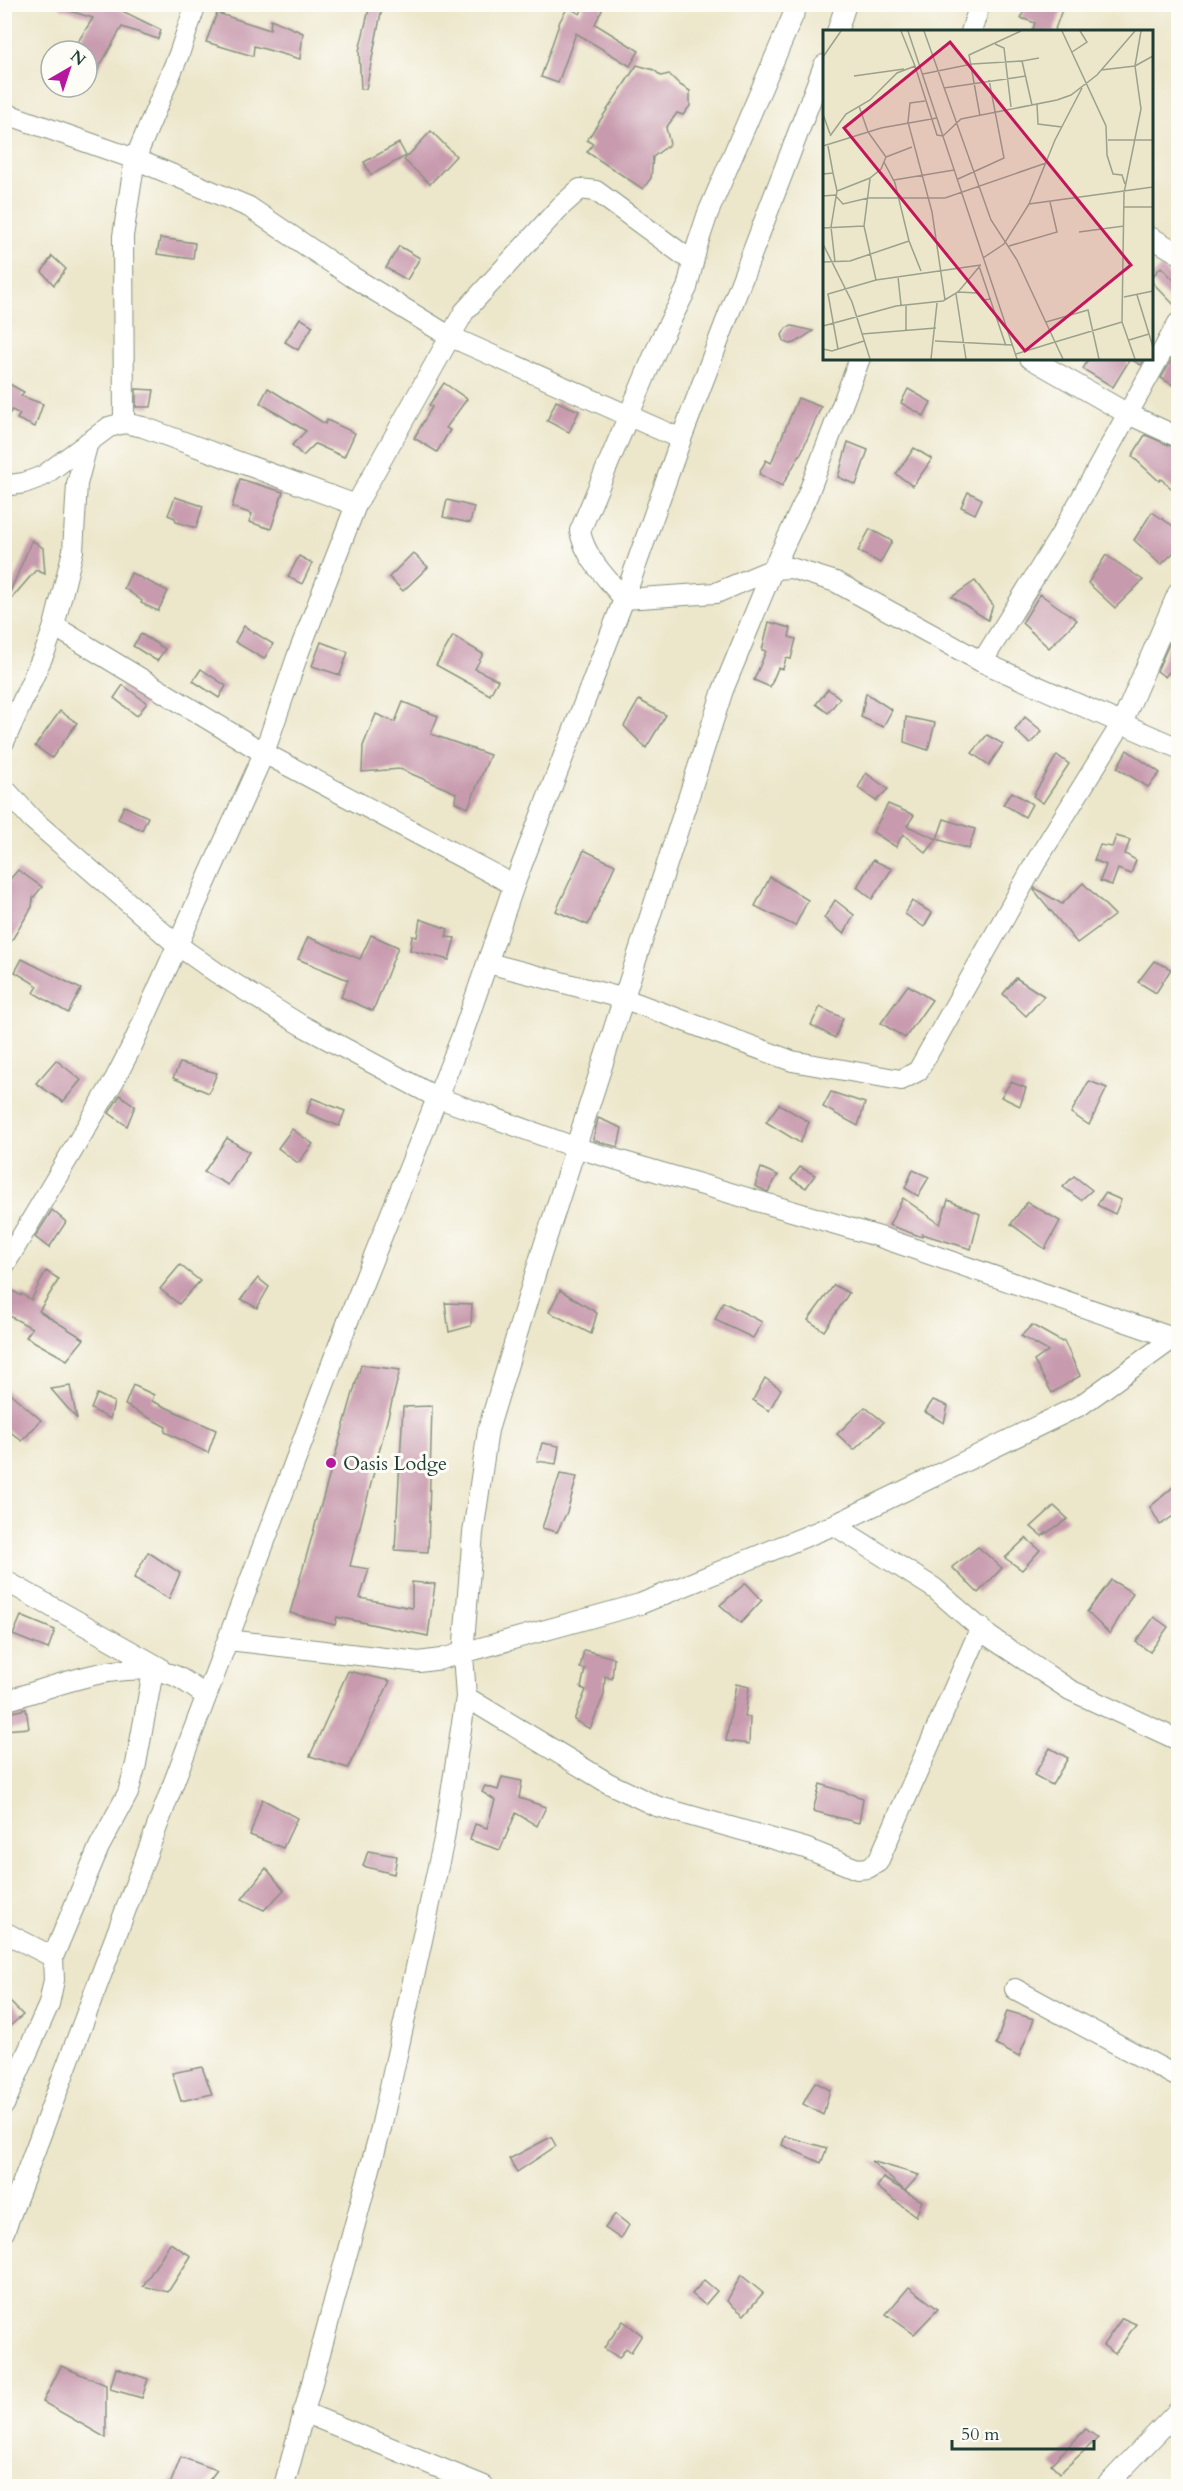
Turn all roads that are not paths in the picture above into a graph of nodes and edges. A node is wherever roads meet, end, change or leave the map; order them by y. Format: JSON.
{"nodes":[{"id":1,"x":196,"y":4,"type":"edge"},
{"id":2,"x":798,"y":4,"type":"edge"},
{"id":3,"x":846,"y":4,"type":"edge"},
{"id":4,"x":980,"y":4,"type":"edge"},
{"id":5,"x":838,"y":30,"type":"edge"},
{"id":6,"x":972,"y":30,"type":"edge"},
{"id":7,"x":823,"y":70,"type":"edge"},
{"id":8,"x":4,"y":113,"type":"edge"},
{"id":9,"x":135,"y":159,"type":"junction"},
{"id":10,"x":1153,"y":239,"type":"edge"},
{"id":11,"x":1179,"y":253,"type":"edge"},
{"id":12,"x":693,"y":262,"type":"junction"},
{"id":13,"x":1179,"y":323,"type":"edge"},
{"id":14,"x":449,"y":336,"type":"junction"},
{"id":15,"x":859,"y":360,"type":"edge"},
{"id":16,"x":1034,"y":360,"type":"edge"},
{"id":17,"x":1128,"y":414,"type":"junction"},
{"id":18,"x":628,"y":417,"type":"junction"},
{"id":19,"x":123,"y":423,"type":"junction"},
{"id":20,"x":1179,"y":437,"type":"edge"},
{"id":21,"x":681,"y":439,"type":"junction"},
{"id":22,"x":88,"y":442,"type":"junction"},
{"id":23,"x":4,"y":486,"type":"edge"},
{"id":24,"x":356,"y":505,"type":"junction"},
{"id":25,"x":773,"y":569,"type":"junction"},
{"id":26,"x":1179,"y":593,"type":"edge"},
{"id":27,"x":624,"y":599,"type":"junction"},
{"id":28,"x":54,"y":626,"type":"junction"},
{"id":29,"x":982,"y":662,"type":"junction"},
{"id":30,"x":1122,"y":723,"type":"junction"},
{"id":31,"x":4,"y":742,"type":"edge"},
{"id":32,"x":1179,"y":748,"type":"edge"},
{"id":33,"x":264,"y":753,"type":"junction"},
{"id":34,"x":4,"y":788,"type":"edge"},
{"id":35,"x":514,"y":885,"type":"junction"},
{"id":36,"x":176,"y":944,"type":"junction"},
{"id":37,"x":488,"y":963,"type":"junction"},
{"id":38,"x":625,"y":999,"type":"junction"},
{"id":39,"x":436,"y":1097,"type":"junction"},
{"id":40,"x":577,"y":1148,"type":"junction"},
{"id":41,"x":4,"y":1266,"type":"edge"},
{"id":42,"x":1176,"y":1337,"type":"edge"},
{"id":43,"x":834,"y":1525,"type":"junction"},
{"id":44,"x":4,"y":1580,"type":"edge"},
{"id":45,"x":981,"y":1627,"type":"junction"},
{"id":46,"x":228,"y":1640,"type":"junction"},
{"id":47,"x":463,"y":1654,"type":"junction"},
{"id":48,"x":153,"y":1671,"type":"junction"},
{"id":49,"x":175,"y":1676,"type":"junction"},
{"id":50,"x":205,"y":1695,"type":"junction"},
{"id":51,"x":466,"y":1696,"type":"junction"},
{"id":52,"x":4,"y":1701,"type":"edge"},
{"id":53,"x":1179,"y":1740,"type":"edge"},
{"id":54,"x":4,"y":1932,"type":"edge"},
{"id":55,"x":52,"y":1958,"type":"junction"},
{"id":56,"x":1015,"y":1989,"type":"dead end"},
{"id":57,"x":1179,"y":2077,"type":"edge"},
{"id":58,"x":4,"y":2105,"type":"edge"},
{"id":59,"x":4,"y":2232,"type":"edge"},
{"id":60,"x":1179,"y":2411,"type":"edge"},
{"id":61,"x":303,"y":2412,"type":"junction"},
{"id":62,"x":284,"y":2487,"type":"edge"},
{"id":63,"x":484,"y":2487,"type":"edge"},
{"id":64,"x":1106,"y":2487,"type":"edge"}],
"edges":[{"from":1,"to":9,"type":"street"},
{"from":2,"to":12,"type":"street"},
{"from":3,"to":5,"type":"street"},
{"from":4,"to":6,"type":"street"},
{"from":7,"to":21,"type":"street"},
{"from":8,"to":9,"type":"street"},
{"from":9,"to":14,"type":"street"},
{"from":9,"to":19,"type":"street"},
{"from":10,"to":11,"type":"street"},
{"from":12,"to":14,"type":"street"},
{"from":12,"to":18,"type":"street"},
{"from":13,"to":17,"type":"street"},
{"from":14,"to":18,"type":"street"},
{"from":14,"to":24,"type":"street"},
{"from":15,"to":25,"type":"street"},
{"from":16,"to":17,"type":"street"},
{"from":17,"to":20,"type":"street"},
{"from":17,"to":29,"type":"street"},
{"from":18,"to":21,"type":"street"},
{"from":18,"to":27,"type":"street"},
{"from":19,"to":22,"type":"street"},
{"from":19,"to":24,"type":"street"},
{"from":21,"to":27,"type":"street"},
{"from":22,"to":23,"type":"street"},
{"from":22,"to":28,"type":"street"},
{"from":24,"to":33,"type":"street"},
{"from":25,"to":27,"type":"street"},
{"from":25,"to":29,"type":"street"},
{"from":25,"to":38,"type":"street"},
{"from":26,"to":30,"type":"street"},
{"from":27,"to":35,"type":"street"},
{"from":28,"to":31,"type":"street"},
{"from":28,"to":33,"type":"street"},
{"from":29,"to":30,"type":"street"},
{"from":30,"to":32,"type":"street"},
{"from":30,"to":38,"type":"street"},
{"from":33,"to":35,"type":"street"},
{"from":33,"to":36,"type":"street"},
{"from":34,"to":36,"type":"street"},
{"from":35,"to":37,"type":"street"},
{"from":36,"to":39,"type":"street"},
{"from":36,"to":41,"type":"street"},
{"from":37,"to":38,"type":"street"},
{"from":37,"to":39,"type":"street"},
{"from":38,"to":40,"type":"street"},
{"from":39,"to":40,"type":"street"},
{"from":39,"to":46,"type":"street"},
{"from":40,"to":42,"type":"street"},
{"from":40,"to":47,"type":"street"},
{"from":42,"to":43,"type":"street"},
{"from":43,"to":45,"type":"street"},
{"from":43,"to":47,"type":"street"},
{"from":44,"to":49,"type":"street"},
{"from":45,"to":51,"type":"street"},
{"from":45,"to":53,"type":"street"},
{"from":46,"to":47,"type":"street"},
{"from":46,"to":50,"type":"street"},
{"from":47,"to":51,"type":"street"},
{"from":48,"to":49,"type":"street"},
{"from":48,"to":52,"type":"street"},
{"from":48,"to":55,"type":"street"},
{"from":49,"to":50,"type":"street"},
{"from":50,"to":59,"type":"street"},
{"from":51,"to":61,"type":"street"},
{"from":54,"to":55,"type":"street"},
{"from":55,"to":58,"type":"street"},
{"from":56,"to":57,"type":"street"},
{"from":60,"to":64,"type":"street"},
{"from":61,"to":62,"type":"street"},
{"from":61,"to":63,"type":"street"}]}
